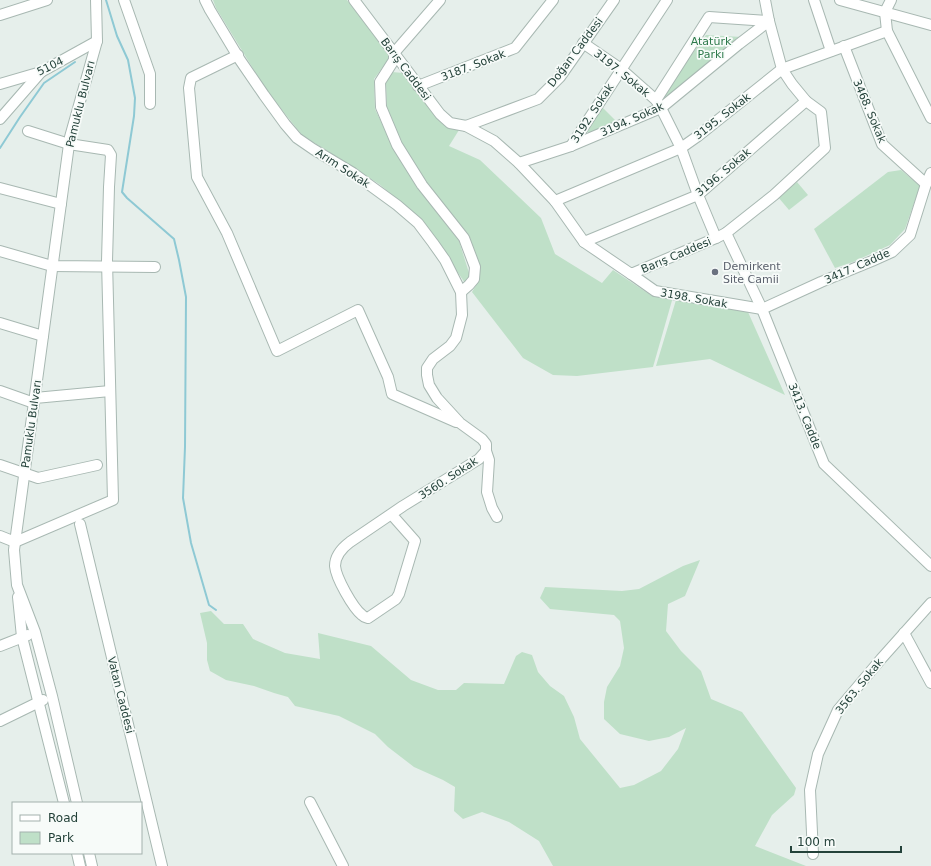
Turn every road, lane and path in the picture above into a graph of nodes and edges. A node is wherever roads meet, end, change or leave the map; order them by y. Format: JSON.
{"nodes":[{"id":1,"x":47,"y":0,"type":"edge"},
{"id":2,"x":96,"y":0,"type":"edge"},
{"id":3,"x":124,"y":0,"type":"edge"},
{"id":4,"x":205,"y":0,"type":"edge"},
{"id":5,"x":354,"y":0,"type":"edge"},
{"id":6,"x":440,"y":0,"type":"edge"},
{"id":7,"x":553,"y":0,"type":"edge"},
{"id":8,"x":614,"y":0,"type":"edge"},
{"id":9,"x":667,"y":0,"type":"edge"},
{"id":10,"x":765,"y":0,"type":"edge"},
{"id":11,"x":814,"y":0,"type":"edge"},
{"id":12,"x":840,"y":0,"type":"edge"},
{"id":13,"x":891,"y":0,"type":"edge"},
{"id":14,"x":885,"y":12,"type":"junction"},
{"id":15,"x":0,"y":15,"type":"edge"},
{"id":16,"x":769,"y":21,"type":"junction"},
{"id":17,"x":931,"y":25,"type":"edge"},
{"id":18,"x":887,"y":31,"type":"junction"},
{"id":19,"x":97,"y":41,"type":"junction"},
{"id":20,"x":583,"y":43,"type":"junction"},
{"id":21,"x":844,"y":46,"type":"junction"},
{"id":22,"x":831,"y":51,"type":"junction"},
{"id":23,"x":394,"y":53,"type":"junction"},
{"id":24,"x":238,"y":55,"type":"junction"},
{"id":25,"x":390,"y":67,"type":"junction"},
{"id":26,"x":406,"y":69,"type":"junction"},
{"id":27,"x":621,"y":69,"type":"junction"},
{"id":28,"x":782,"y":69,"type":"junction"},
{"id":29,"x":41,"y":72,"type":"junction"},
{"id":30,"x":0,"y":84,"type":"edge"},
{"id":31,"x":418,"y":86,"type":"junction"},
{"id":32,"x":806,"y":101,"type":"junction"},
{"id":33,"x":150,"y":104,"type":"dead end"},
{"id":34,"x":659,"y":104,"type":"junction"},
{"id":35,"x":931,"y":118,"type":"edge"},
{"id":36,"x":0,"y":119,"type":"edge"},
{"id":37,"x":466,"y":126,"type":"junction"},
{"id":38,"x":28,"y":131,"type":"dead end"},
{"id":39,"x":69,"y":144,"type":"junction"},
{"id":40,"x":570,"y":146,"type":"junction"},
{"id":41,"x":681,"y":148,"type":"junction"},
{"id":42,"x":519,"y":163,"type":"junction"},
{"id":43,"x":931,"y":173,"type":"edge"},
{"id":44,"x":926,"y":184,"type":"junction"},
{"id":45,"x":0,"y":188,"type":"edge"},
{"id":46,"x":698,"y":195,"type":"junction"},
{"id":47,"x":555,"y":201,"type":"junction"},
{"id":48,"x":61,"y":204,"type":"junction"},
{"id":49,"x":726,"y":233,"type":"junction"},
{"id":50,"x":716,"y":238,"type":"junction"},
{"id":51,"x":584,"y":242,"type":"junction"},
{"id":52,"x":0,"y":251,"type":"edge"},
{"id":53,"x":52,"y":266,"type":"junction"},
{"id":54,"x":107,"y":267,"type":"junction"},
{"id":55,"x":155,"y":267,"type":"dead end"},
{"id":56,"x":631,"y":274,"type":"junction"},
{"id":57,"x":461,"y":292,"type":"junction"},
{"id":58,"x":762,"y":309,"type":"junction"},
{"id":59,"x":0,"y":323,"type":"edge"},
{"id":60,"x":43,"y":336,"type":"junction"},
{"id":61,"x":0,"y":391,"type":"edge"},
{"id":62,"x":110,"y":392,"type":"junction"},
{"id":63,"x":34,"y":400,"type":"junction"},
{"id":64,"x":460,"y":423,"type":"junction"},
{"id":65,"x":486,"y":451,"type":"junction"},
{"id":66,"x":0,"y":465,"type":"edge"},
{"id":67,"x":97,"y":465,"type":"dead end"},
{"id":68,"x":24,"y":474,"type":"junction"},
{"id":69,"x":392,"y":515,"type":"junction"},
{"id":70,"x":497,"y":517,"type":"dead end"},
{"id":71,"x":80,"y":524,"type":"dead end"},
{"id":72,"x":0,"y":536,"type":"edge"},
{"id":73,"x":15,"y":542,"type":"junction"},
{"id":74,"x":931,"y":566,"type":"edge"},
{"id":75,"x":17,"y":585,"type":"junction"},
{"id":76,"x":931,"y":603,"type":"edge"},
{"id":77,"x":35,"y":632,"type":"junction"},
{"id":78,"x":904,"y":633,"type":"junction"},
{"id":79,"x":22,"y":637,"type":"junction"},
{"id":80,"x":0,"y":646,"type":"edge"},
{"id":81,"x":931,"y":682,"type":"edge"},
{"id":82,"x":52,"y":696,"type":"junction"},
{"id":83,"x":39,"y":703,"type":"junction"},
{"id":84,"x":0,"y":721,"type":"edge"},
{"id":85,"x":64,"y":802,"type":"edge"},
{"id":86,"x":77,"y":802,"type":"edge"},
{"id":87,"x":310,"y":802,"type":"dead end"},
{"id":88,"x":77,"y":854,"type":"edge"},
{"id":89,"x":89,"y":854,"type":"edge"},
{"id":90,"x":813,"y":854,"type":"dead end"},
{"id":91,"x":80,"y":866,"type":"edge"},
{"id":92,"x":92,"y":866,"type":"edge"},
{"id":93,"x":162,"y":866,"type":"edge"},
{"id":94,"x":343,"y":866,"type":"edge"}],
"edges":[{"from":1,"to":15,"type":"street"},
{"from":2,"to":19,"type":"street","name":"Pamuklu Bulvarı"},
{"from":3,"to":33,"type":"street"},
{"from":4,"to":24,"type":"street","name":"Arım Sokak"},
{"from":5,"to":23,"type":"street","name":"Barış Caddesi"},
{"from":6,"to":23,"type":"street"},
{"from":7,"to":31,"type":"street","name":"3187. Sokak"},
{"from":8,"to":20,"type":"street","name":"Doğan Caddesi"},
{"from":9,"to":27,"type":"street","name":"3192. Sokak"},
{"from":10,"to":16,"type":"street","name":"Barış Caddesi"},
{"from":11,"to":22,"type":"street"},
{"from":12,"to":14,"type":"street"},
{"from":13,"to":14,"type":"street"},
{"from":14,"to":17,"type":"street"},
{"from":14,"to":18,"type":"street"},
{"from":16,"to":28,"type":"street","name":"Barış Caddesi"},
{"from":16,"to":34,"type":"street","name":"3194. Sokak"},
{"from":16,"to":34,"type":"street"},
{"from":18,"to":21,"type":"street","name":"3195. Sokak"},
{"from":18,"to":35,"type":"street"},
{"from":19,"to":29,"type":"street","name":"5104"},
{"from":19,"to":39,"type":"street","name":"Pamuklu Bulvarı"},
{"from":20,"to":27,"type":"street","name":"3197. Sokak"},
{"from":20,"to":37,"type":"street","name":"Doğan Caddesi"},
{"from":21,"to":22,"type":"street","name":"3195. Sokak"},
{"from":21,"to":44,"type":"street","name":"3468. Sokak"},
{"from":22,"to":28,"type":"street","name":"3195. Sokak"},
{"from":23,"to":25,"type":"street"},
{"from":23,"to":26,"type":"street","name":"Barış Caddesi"},
{"from":24,"to":57,"type":"street","name":"Arım Sokak"},
{"from":24,"to":64,"type":"street"},
{"from":25,"to":26,"type":"street"},
{"from":25,"to":57,"type":"street"},
{"from":26,"to":31,"type":"street","name":"Barış Caddesi"},
{"from":27,"to":34,"type":"street","name":"3197. Sokak"},
{"from":27,"to":40,"type":"street","name":"3192. Sokak"},
{"from":28,"to":32,"type":"street","name":"Barış Caddesi"},
{"from":28,"to":41,"type":"street","name":"3195. Sokak"},
{"from":29,"to":30,"type":"street","name":"5104"},
{"from":29,"to":36,"type":"street"},
{"from":31,"to":37,"type":"street","name":"Barış Caddesi"},
{"from":32,"to":46,"type":"street","name":"3196. Sokak"},
{"from":32,"to":49,"type":"street","name":"Barış Caddesi"},
{"from":34,"to":40,"type":"street","name":"3194. Sokak"},
{"from":34,"to":41,"type":"street","name":"3197. Sokak"},
{"from":37,"to":42,"type":"street","name":"Barış Caddesi"},
{"from":38,"to":39,"type":"street"},
{"from":39,"to":48,"type":"street","name":"Pamuklu Bulvarı"},
{"from":39,"to":54,"type":"street"},
{"from":40,"to":42,"type":"street","name":"3194. Sokak"},
{"from":41,"to":46,"type":"street","name":"3197. Sokak"},
{"from":41,"to":47,"type":"street","name":"3195. Sokak"},
{"from":42,"to":47,"type":"street","name":"Barış Caddesi"},
{"from":43,"to":44,"type":"street","name":"3417. Cadde"},
{"from":44,"to":58,"type":"street","name":"3417. Cadde"},
{"from":45,"to":48,"type":"street"},
{"from":46,"to":50,"type":"street","name":"3197. Sokak"},
{"from":46,"to":51,"type":"street","name":"3196. Sokak"},
{"from":47,"to":51,"type":"street","name":"Barış Caddesi"},
{"from":48,"to":53,"type":"street","name":"Pamuklu Bulvarı"},
{"from":49,"to":50,"type":"street","name":"Barış Caddesi"},
{"from":49,"to":58,"type":"street","name":"3413. Cadde"},
{"from":50,"to":56,"type":"street","name":"Barış Caddesi"},
{"from":51,"to":56,"type":"street","name":"Barış Caddesi"},
{"from":52,"to":53,"type":"street"},
{"from":53,"to":54,"type":"street"},
{"from":53,"to":60,"type":"street","name":"Pamuklu Bulvarı"},
{"from":54,"to":55,"type":"street"},
{"from":54,"to":62,"type":"street"},
{"from":56,"to":58,"type":"street","name":"3198. Sokak"},
{"from":57,"to":64,"type":"street","name":"Arım Sokak"},
{"from":58,"to":74,"type":"street","name":"3413. Cadde"},
{"from":59,"to":60,"type":"street"},
{"from":60,"to":63,"type":"street","name":"Pamuklu Bulvarı"},
{"from":61,"to":63,"type":"street"},
{"from":62,"to":63,"type":"street"},
{"from":62,"to":73,"type":"street"},
{"from":63,"to":68,"type":"street","name":"Pamuklu Bulvarı"},
{"from":64,"to":65,"type":"street"},
{"from":65,"to":69,"type":"street","name":"3560. Sokak"},
{"from":65,"to":70,"type":"street","name":"3560. Sokak"},
{"from":66,"to":68,"type":"street"},
{"from":67,"to":68,"type":"street"},
{"from":68,"to":73,"type":"street","name":"Pamuklu Bulvarı"},
{"from":69,"to":69,"type":"street"},
{"from":71,"to":93,"type":"street","name":"Vatan Caddesi"},
{"from":72,"to":73,"type":"street"},
{"from":73,"to":75,"type":"street","name":"Pamuklu Bulvarı"},
{"from":75,"to":77,"type":"street","name":"Pamuklu Bulvarı"},
{"from":75,"to":79,"type":"street"},
{"from":76,"to":78,"type":"street","name":"3563. Sokak"},
{"from":77,"to":79,"type":"street"},
{"from":77,"to":82,"type":"street","name":"Pamuklu Bulvarı"},
{"from":78,"to":81,"type":"street"},
{"from":78,"to":90,"type":"street","name":"3563. Sokak"},
{"from":79,"to":80,"type":"street"},
{"from":79,"to":83,"type":"street"},
{"from":82,"to":83,"type":"street"},
{"from":82,"to":86,"type":"street","name":"Pamuklu Bulvarı"},
{"from":83,"to":84,"type":"street"},
{"from":83,"to":85,"type":"street"},
{"from":87,"to":94,"type":"street"},
{"from":88,"to":91,"type":"street"},
{"from":89,"to":92,"type":"street"}]}
